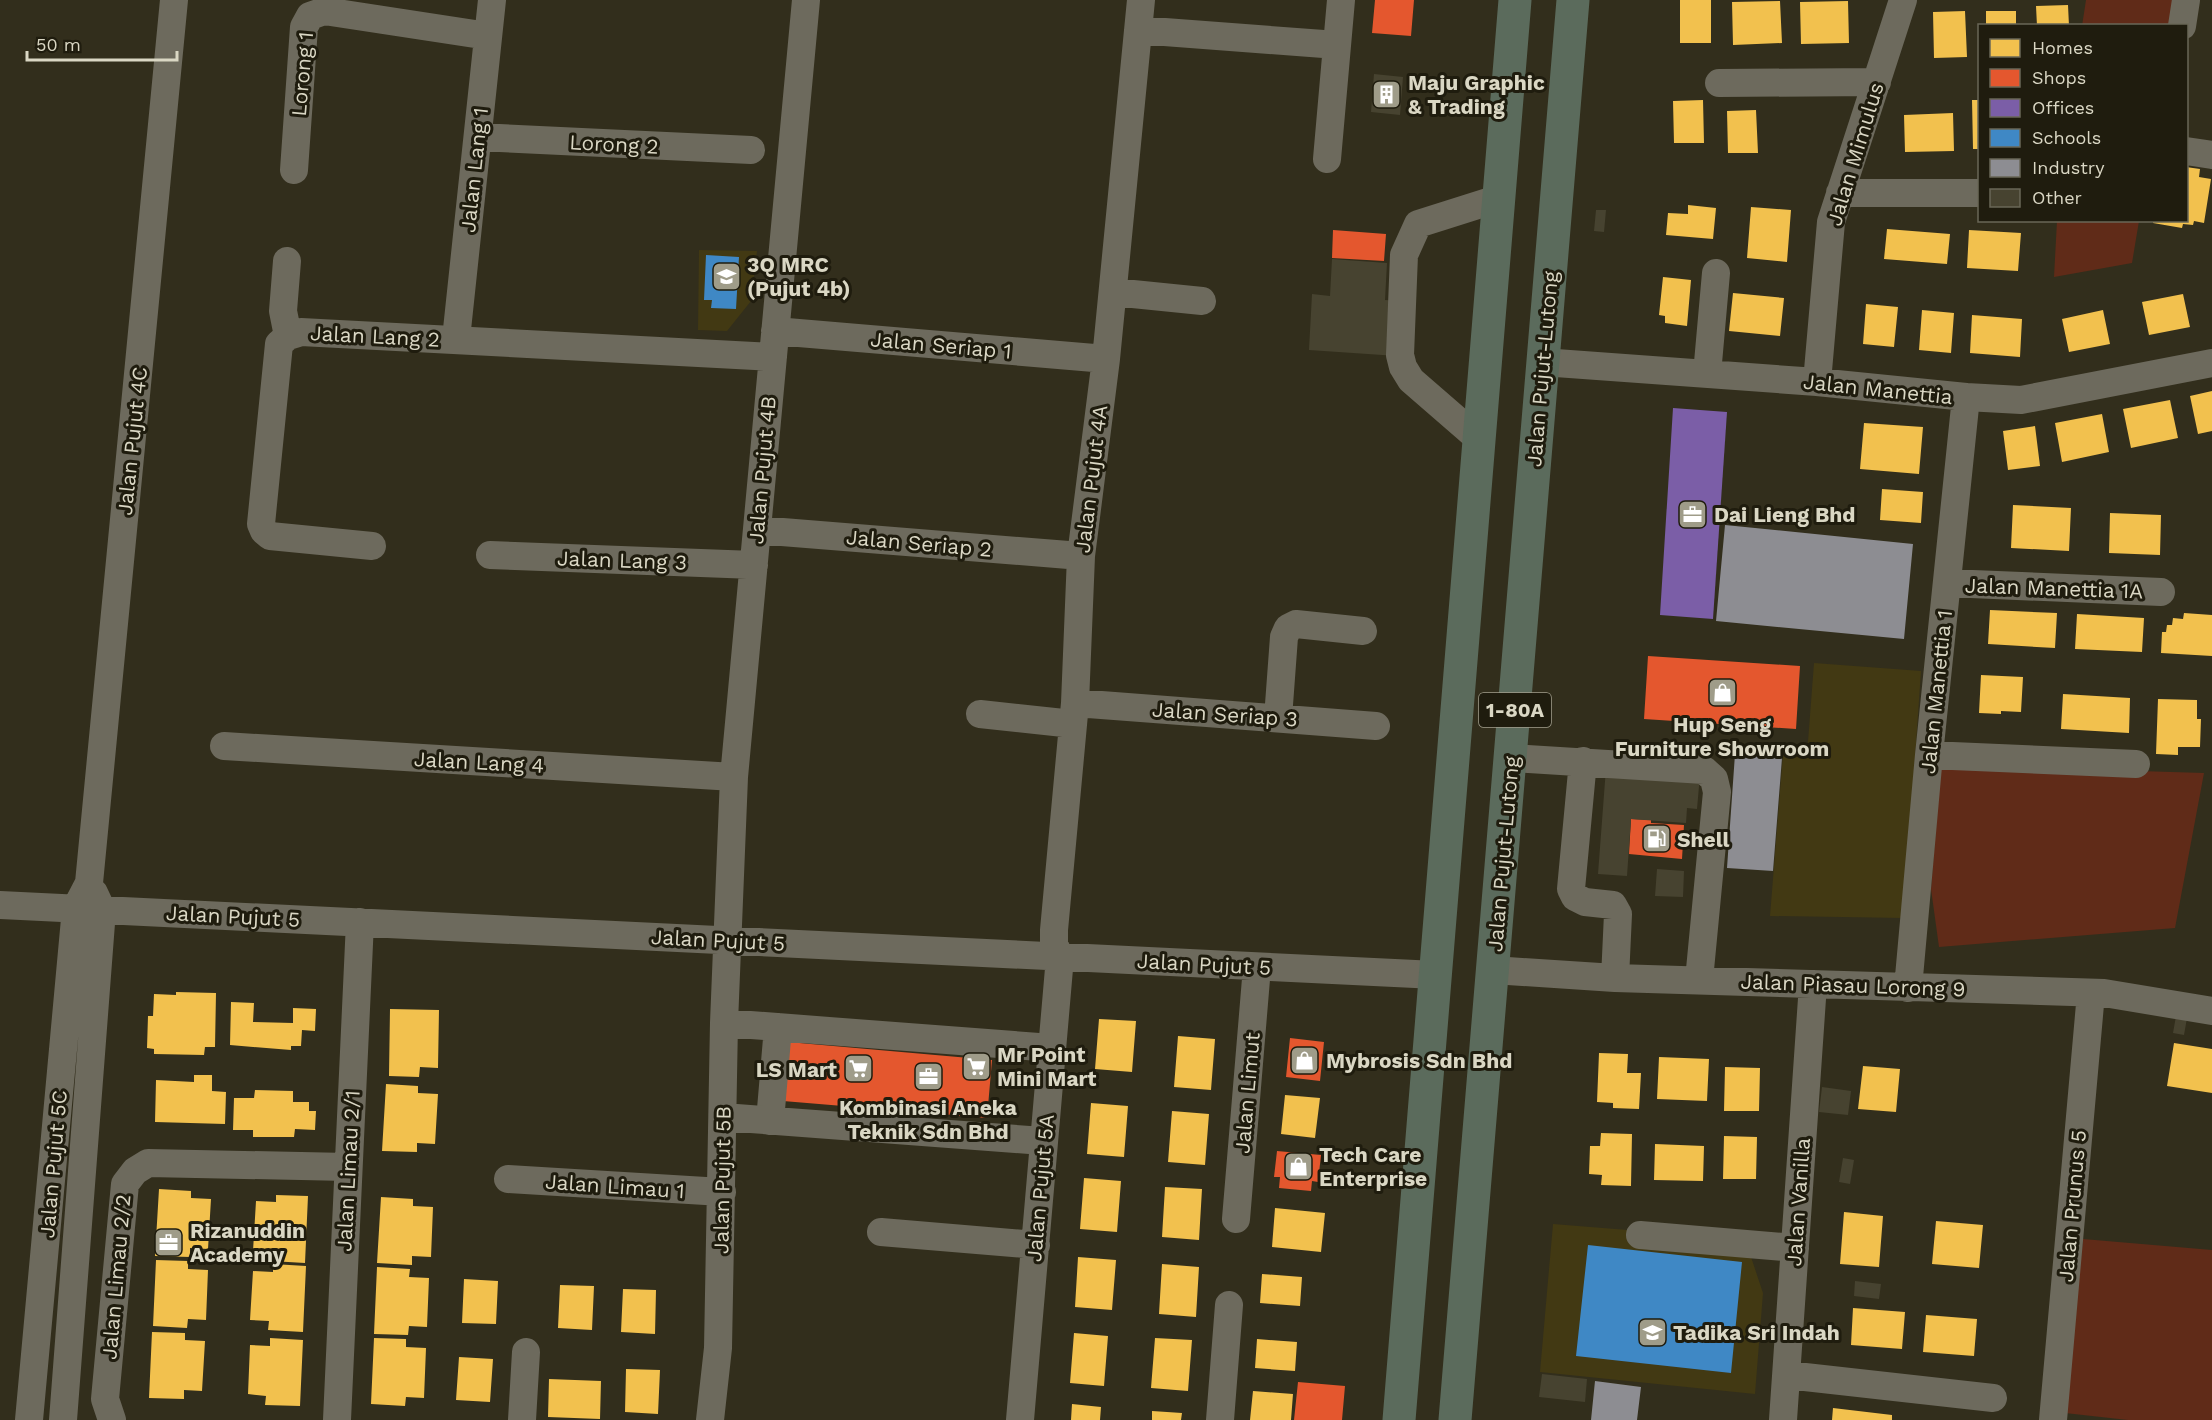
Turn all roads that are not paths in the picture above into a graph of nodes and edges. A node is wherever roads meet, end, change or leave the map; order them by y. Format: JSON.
{"nodes":[{"id":1,"x":174,"y":0,"type":"edge"},
{"id":2,"x":492,"y":0,"type":"edge"},
{"id":3,"x":806,"y":0,"type":"edge"},
{"id":4,"x":1140,"y":0,"type":"edge"},
{"id":5,"x":1341,"y":0,"type":"edge"},
{"id":6,"x":1515,"y":0,"type":"edge"},
{"id":7,"x":1573,"y":0,"type":"edge"},
{"id":8,"x":1903,"y":0,"type":"edge"},
{"id":9,"x":2186,"y":0,"type":"edge"},
{"id":10,"x":2182,"y":24,"type":"edge"},
{"id":11,"x":1138,"y":30,"type":"junction"},
{"id":12,"x":488,"y":36,"type":"junction"},
{"id":13,"x":1337,"y":45,"type":"junction"},
{"id":14,"x":1876,"y":82,"type":"junction"},
{"id":15,"x":1719,"y":83,"type":"dead end"},
{"id":16,"x":478,"y":137,"type":"junction"},
{"id":17,"x":751,"y":150,"type":"dead end"},
{"id":18,"x":2188,"y":151,"type":"edge"},
{"id":19,"x":2212,"y":155,"type":"edge"},
{"id":20,"x":1327,"y":159,"type":"dead end"},
{"id":21,"x":294,"y":170,"type":"dead end"},
{"id":22,"x":1839,"y":193,"type":"junction"},
{"id":23,"x":1978,"y":193,"type":"edge"},
{"id":24,"x":1497,"y":199,"type":"junction"},
{"id":25,"x":287,"y":261,"type":"dead end"},
{"id":26,"x":1716,"y":273,"type":"dead end"},
{"id":27,"x":1113,"y":292,"type":"junction"},
{"id":28,"x":1202,"y":302,"type":"dead end"},
{"id":29,"x":288,"y":336,"type":"junction"},
{"id":30,"x":456,"y":339,"type":"junction"},
{"id":31,"x":774,"y":344,"type":"junction"},
{"id":32,"x":1106,"y":359,"type":"junction"},
{"id":33,"x":1542,"y":362,"type":"junction"},
{"id":34,"x":2212,"y":363,"type":"edge"},
{"id":35,"x":1707,"y":374,"type":"junction"},
{"id":36,"x":1817,"y":382,"type":"junction"},
{"id":37,"x":1966,"y":398,"type":"junction"},
{"id":38,"x":1479,"y":439,"type":"junction"},
{"id":39,"x":757,"y":530,"type":"junction"},
{"id":40,"x":372,"y":546,"type":"dead end"},
{"id":41,"x":490,"y":555,"type":"dead end"},
{"id":42,"x":1081,"y":556,"type":"junction"},
{"id":43,"x":754,"y":565,"type":"junction"},
{"id":44,"x":1947,"y":583,"type":"junction"},
{"id":45,"x":2161,"y":592,"type":"dead end"},
{"id":46,"x":1363,"y":631,"type":"dead end"},
{"id":47,"x":1074,"y":713,"type":"junction"},
{"id":48,"x":980,"y":714,"type":"dead end"},
{"id":49,"x":1278,"y":718,"type":"junction"},
{"id":50,"x":1376,"y":726,"type":"dead end"},
{"id":51,"x":224,"y":746,"type":"dead end"},
{"id":52,"x":1929,"y":755,"type":"junction"},
{"id":53,"x":1511,"y":758,"type":"junction"},
{"id":54,"x":1583,"y":761,"type":"junction"},
{"id":55,"x":2136,"y":764,"type":"dead end"},
{"id":56,"x":734,"y":777,"type":"junction"},
{"id":57,"x":0,"y":905,"type":"edge"},
{"id":58,"x":89,"y":909,"type":"junction"},
{"id":59,"x":360,"y":922,"type":"junction"},
{"id":60,"x":727,"y":940,"type":"junction"},
{"id":61,"x":1060,"y":957,"type":"junction"},
{"id":62,"x":1257,"y":967,"type":"junction"},
{"id":63,"x":1493,"y":970,"type":"junction"},
{"id":64,"x":1436,"y":975,"type":"junction"},
{"id":65,"x":1615,"y":978,"type":"junction"},
{"id":66,"x":1699,"y":980,"type":"junction"},
{"id":67,"x":1813,"y":984,"type":"junction"},
{"id":68,"x":1908,"y":988,"type":"junction"},
{"id":69,"x":2091,"y":993,"type":"junction"},
{"id":70,"x":2212,"y":1011,"type":"edge"},
{"id":71,"x":724,"y":1023,"type":"junction"},
{"id":72,"x":778,"y":1027,"type":"junction"},
{"id":73,"x":1052,"y":1048,"type":"junction"},
{"id":74,"x":723,"y":1117,"type":"junction"},
{"id":75,"x":770,"y":1121,"type":"junction"},
{"id":76,"x":1043,"y":1141,"type":"junction"},
{"id":77,"x":348,"y":1167,"type":"junction"},
{"id":78,"x":508,"y":1179,"type":"dead end"},
{"id":79,"x":722,"y":1192,"type":"junction"},
{"id":80,"x":1236,"y":1219,"type":"dead end"},
{"id":81,"x":881,"y":1232,"type":"dead end"},
{"id":82,"x":1640,"y":1235,"type":"dead end"},
{"id":83,"x":1036,"y":1245,"type":"junction"},
{"id":84,"x":1795,"y":1248,"type":"junction"},
{"id":85,"x":1229,"y":1305,"type":"dead end"},
{"id":86,"x":526,"y":1352,"type":"dead end"},
{"id":87,"x":1787,"y":1375,"type":"junction"},
{"id":88,"x":1993,"y":1398,"type":"dead end"},
{"id":89,"x":29,"y":1420,"type":"edge"},
{"id":90,"x":63,"y":1420,"type":"edge"},
{"id":91,"x":112,"y":1420,"type":"edge"},
{"id":92,"x":337,"y":1420,"type":"edge"},
{"id":93,"x":522,"y":1420,"type":"edge"},
{"id":94,"x":710,"y":1420,"type":"edge"},
{"id":95,"x":1020,"y":1420,"type":"edge"},
{"id":96,"x":1220,"y":1420,"type":"edge"},
{"id":97,"x":1399,"y":1420,"type":"edge"},
{"id":98,"x":1455,"y":1420,"type":"edge"},
{"id":99,"x":1783,"y":1420,"type":"edge"},
{"id":100,"x":2053,"y":1420,"type":"edge"}],
"edges":[{"from":1,"to":58,"type":"street","name":"Jalan Pujut 4C"},
{"from":2,"to":12,"type":"street","name":"Jalan Lang 1"},
{"from":3,"to":31,"type":"street","name":"Jalan Pujut 4B"},
{"from":4,"to":11,"type":"street","name":"Jalan Pujut 4A"},
{"from":5,"to":13,"type":"street"},
{"from":6,"to":24,"type":"highway"},
{"from":7,"to":33,"type":"highway","name":"Jalan Pujut-Lutong","number":"1-80A"},
{"from":8,"to":14,"type":"street","name":"Jalan Mimulus"},
{"from":9,"to":10,"type":"street"},
{"from":11,"to":13,"type":"street"},
{"from":11,"to":27,"type":"street","name":"Jalan Pujut 4A"},
{"from":12,"to":16,"type":"street","name":"Jalan Lang 1"},
{"from":12,"to":21,"type":"street","name":"Lorong 1"},
{"from":13,"to":20,"type":"street"},
{"from":14,"to":15,"type":"street"},
{"from":14,"to":22,"type":"street","name":"Jalan Mimulus"},
{"from":16,"to":17,"type":"street","name":"Lorong 2"},
{"from":16,"to":30,"type":"street","name":"Jalan Lang 1"},
{"from":18,"to":19,"type":"street"},
{"from":22,"to":23,"type":"street"},
{"from":22,"to":36,"type":"street","name":"Jalan Mimulus"},
{"from":24,"to":38,"type":"highway"},
{"from":24,"to":38,"type":"street"},
{"from":25,"to":29,"type":"street"},
{"from":26,"to":35,"type":"street"},
{"from":27,"to":28,"type":"street"},
{"from":27,"to":32,"type":"street","name":"Jalan Pujut 4A"},
{"from":29,"to":30,"type":"street","name":"Jalan Lang 2"},
{"from":29,"to":40,"type":"street","name":"Jalan Lang 2"},
{"from":30,"to":31,"type":"street","name":"Jalan Lang 2"},
{"from":31,"to":32,"type":"street","name":"Jalan Seriap 1"},
{"from":31,"to":39,"type":"street","name":"Jalan Pujut 4B"},
{"from":32,"to":42,"type":"street","name":"Jalan Pujut 4A"},
{"from":33,"to":35,"type":"street","name":"Jalan Manettia"},
{"from":33,"to":53,"type":"highway","name":"Jalan Pujut-Lutong","number":"1-80A"},
{"from":34,"to":37,"type":"street","name":"Jalan Manettia"},
{"from":35,"to":36,"type":"street","name":"Jalan Manettia"},
{"from":36,"to":37,"type":"street","name":"Jalan Manettia"},
{"from":37,"to":44,"type":"street","name":"Jalan Manettia 1"},
{"from":38,"to":64,"type":"highway"},
{"from":39,"to":42,"type":"street","name":"Jalan Seriap 2"},
{"from":39,"to":43,"type":"street","name":"Jalan Pujut 4B"},
{"from":41,"to":43,"type":"street","name":"Jalan Lang 3"},
{"from":42,"to":47,"type":"street","name":"Jalan Pujut 4A"},
{"from":43,"to":56,"type":"street","name":"Jalan Pujut 4B"},
{"from":44,"to":45,"type":"street","name":"Jalan Manettia 1A"},
{"from":44,"to":52,"type":"street","name":"Jalan Manettia 1"},
{"from":46,"to":49,"type":"street"},
{"from":47,"to":48,"type":"street","name":"Jalan Seriap 3"},
{"from":47,"to":49,"type":"street","name":"Jalan Seriap 3"},
{"from":47,"to":61,"type":"street","name":"Jalan Pujut 4A"},
{"from":49,"to":50,"type":"street","name":"Jalan Seriap 3"},
{"from":51,"to":56,"type":"street","name":"Jalan Lang 4"},
{"from":52,"to":55,"type":"street"},
{"from":52,"to":68,"type":"street","name":"Jalan Manettia 1"},
{"from":53,"to":54,"type":"street"},
{"from":53,"to":63,"type":"highway","name":"Jalan Pujut-Lutong","number":"1-80A"},
{"from":54,"to":65,"type":"street"},
{"from":54,"to":66,"type":"street"},
{"from":56,"to":60,"type":"street","name":"Jalan Pujut 4B"},
{"from":57,"to":58,"type":"street","name":"Jalan Pujut 5"},
{"from":58,"to":59,"type":"street","name":"Jalan Pujut 5"},
{"from":58,"to":89,"type":"street","name":"Jalan Pujut 5C"},
{"from":58,"to":90,"type":"street","name":"Jalan Pujut 5C"},
{"from":59,"to":60,"type":"street","name":"Jalan Pujut 5"},
{"from":59,"to":77,"type":"street","name":"Jalan Limau 2/1"},
{"from":60,"to":61,"type":"street","name":"Jalan Pujut 5"},
{"from":60,"to":71,"type":"street","name":"Jalan Pujut 5B"},
{"from":61,"to":62,"type":"street","name":"Jalan Pujut 5"},
{"from":61,"to":73,"type":"street","name":"Jalan Pujut 5A"},
{"from":62,"to":64,"type":"street","name":"Jalan Pujut 5"},
{"from":62,"to":80,"type":"street","name":"Jalan Limut"},
{"from":63,"to":65,"type":"street","name":"Jalan Piasau Lorong 9"},
{"from":63,"to":98,"type":"highway","name":"Jalan Pujut-Lutong","number":"1-80A"},
{"from":64,"to":97,"type":"highway"},
{"from":65,"to":66,"type":"street","name":"Jalan Piasau Lorong 9"},
{"from":66,"to":67,"type":"street","name":"Jalan Piasau Lorong 9"},
{"from":67,"to":68,"type":"street","name":"Jalan Piasau Lorong 9"},
{"from":67,"to":84,"type":"street","name":"Jalan Vanilla"},
{"from":68,"to":69,"type":"street","name":"Jalan Piasau Lorong 9"},
{"from":69,"to":70,"type":"street","name":"Jalan Piasau Lorong 9"},
{"from":69,"to":100,"type":"street","name":"Jalan Prunus 5"},
{"from":71,"to":72,"type":"street"},
{"from":71,"to":74,"type":"street","name":"Jalan Pujut 5B"},
{"from":72,"to":73,"type":"street"},
{"from":72,"to":75,"type":"street"},
{"from":73,"to":76,"type":"street","name":"Jalan Pujut 5A"},
{"from":74,"to":75,"type":"street"},
{"from":74,"to":79,"type":"street","name":"Jalan Pujut 5B"},
{"from":75,"to":76,"type":"street"},
{"from":76,"to":83,"type":"street","name":"Jalan Pujut 5A"},
{"from":77,"to":91,"type":"street","name":"Jalan Limau 2/2"},
{"from":77,"to":92,"type":"street","name":"Jalan Limau 2/1"},
{"from":78,"to":79,"type":"street","name":"Jalan Limau 1"},
{"from":79,"to":94,"type":"street","name":"Jalan Pujut 5B"},
{"from":81,"to":83,"type":"street"},
{"from":82,"to":84,"type":"street"},
{"from":83,"to":95,"type":"street","name":"Jalan Pujut 5A"},
{"from":84,"to":87,"type":"street","name":"Jalan Vanilla"},
{"from":85,"to":96,"type":"street"},
{"from":86,"to":93,"type":"street"},
{"from":87,"to":88,"type":"street"},
{"from":87,"to":99,"type":"street","name":"Jalan Vanilla"}]}
